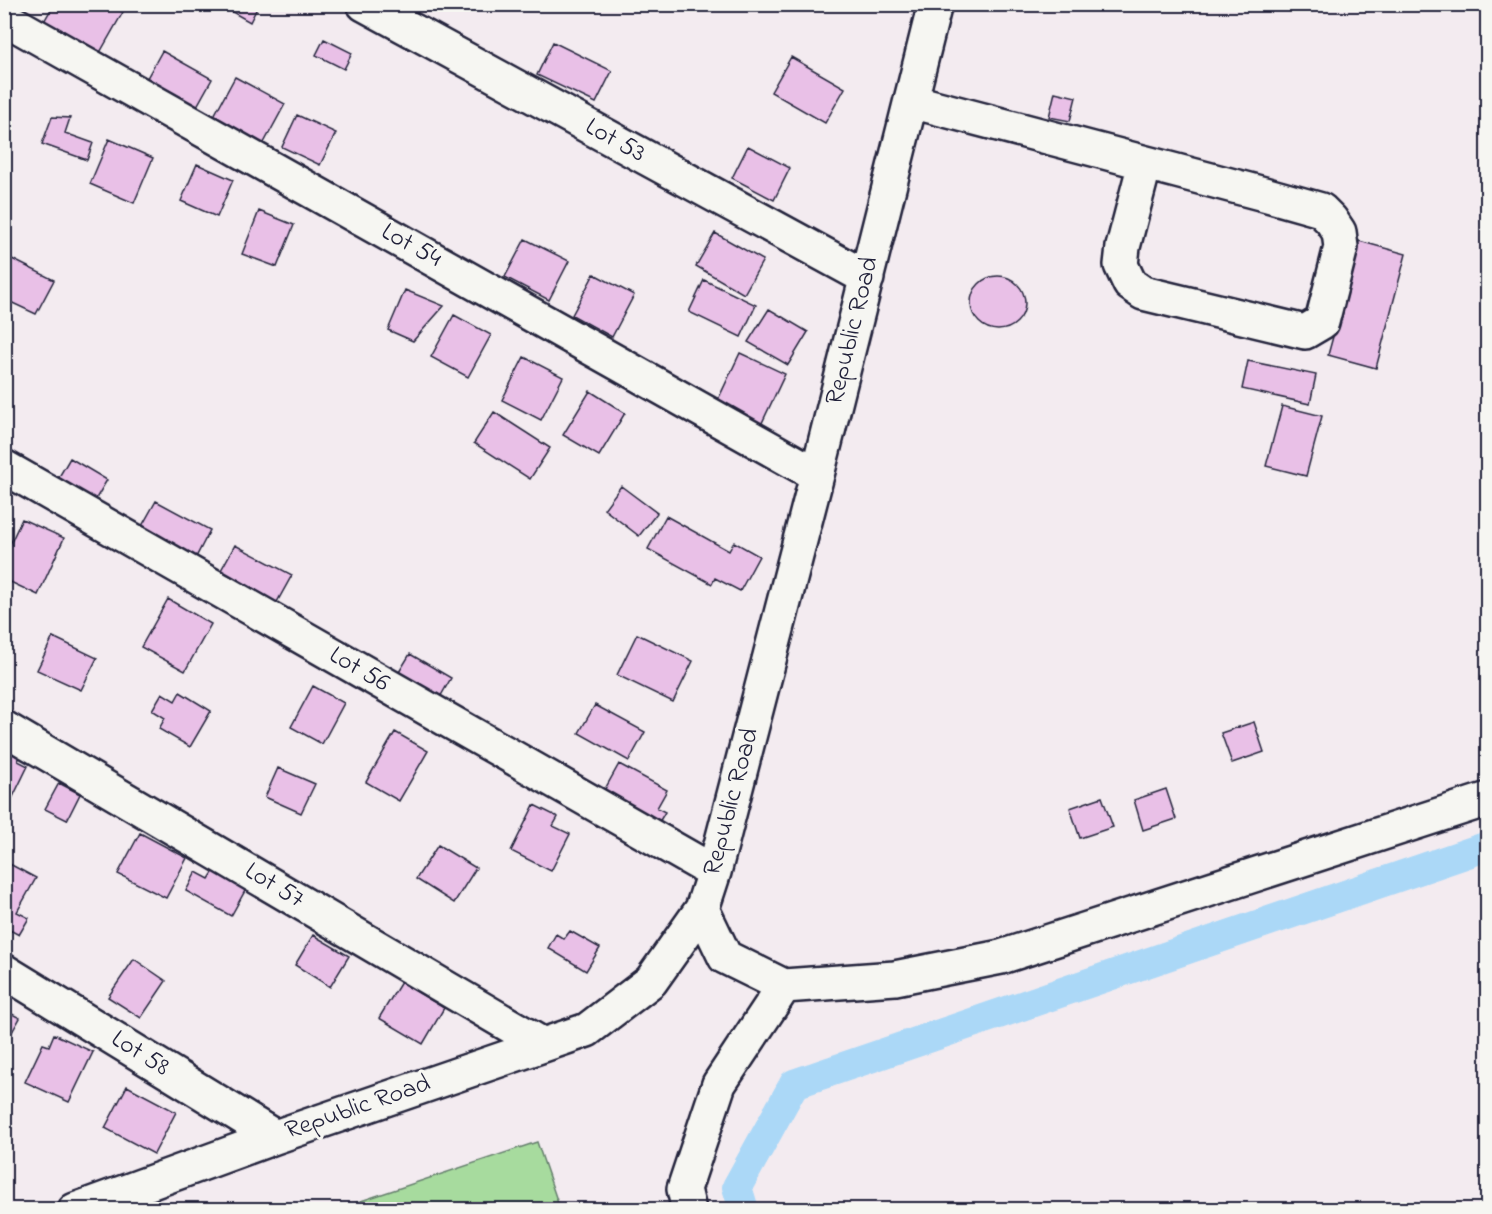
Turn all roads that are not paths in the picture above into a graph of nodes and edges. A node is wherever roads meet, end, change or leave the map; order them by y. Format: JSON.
{"nodes":[{"id":1,"x":364,"y":4,"type":"edge"},
{"id":2,"x":935,"y":4,"type":"edge"},
{"id":3,"x":4,"y":18,"type":"edge"},
{"id":4,"x":911,"y":101,"type":"junction"},
{"id":5,"x":1145,"y":163,"type":"junction"},
{"id":6,"x":867,"y":278,"type":"junction"},
{"id":7,"x":4,"y":467,"type":"edge"},
{"id":8,"x":817,"y":475,"type":"junction"},
{"id":9,"x":4,"y":728,"type":"edge"},
{"id":10,"x":1488,"y":799,"type":"edge"},
{"id":11,"x":714,"y":872,"type":"junction"},
{"id":12,"x":702,"y":909,"type":"junction"},
{"id":13,"x":4,"y":970,"type":"edge"},
{"id":14,"x":784,"y":986,"type":"junction"},
{"id":15,"x":543,"y":1045,"type":"junction"},
{"id":16,"x":275,"y":1137,"type":"junction"},
{"id":17,"x":75,"y":1209,"type":"edge"},
{"id":18,"x":689,"y":1209,"type":"edge"}],
"edges":[{"from":1,"to":6,"type":"street","name":"Lot 53"},
{"from":2,"to":4,"type":"street","name":"Republic Road"},
{"from":3,"to":8,"type":"street","name":"Lot 54"},
{"from":4,"to":5,"type":"street"},
{"from":4,"to":6,"type":"street","name":"Republic Road"},
{"from":5,"to":5,"type":"street"},
{"from":6,"to":8,"type":"street","name":"Republic Road"},
{"from":7,"to":11,"type":"street","name":"Lot 56"},
{"from":8,"to":11,"type":"street","name":"Republic Road"},
{"from":9,"to":15,"type":"street","name":"Lot 57"},
{"from":10,"to":14,"type":"street"},
{"from":11,"to":12,"type":"street","name":"Republic Road"},
{"from":12,"to":14,"type":"street"},
{"from":12,"to":15,"type":"street","name":"Republic Road"},
{"from":13,"to":16,"type":"street","name":"Lot 58"},
{"from":14,"to":18,"type":"street"},
{"from":15,"to":16,"type":"street","name":"Republic Road"},
{"from":16,"to":17,"type":"street","name":"Republic Road"}]}
